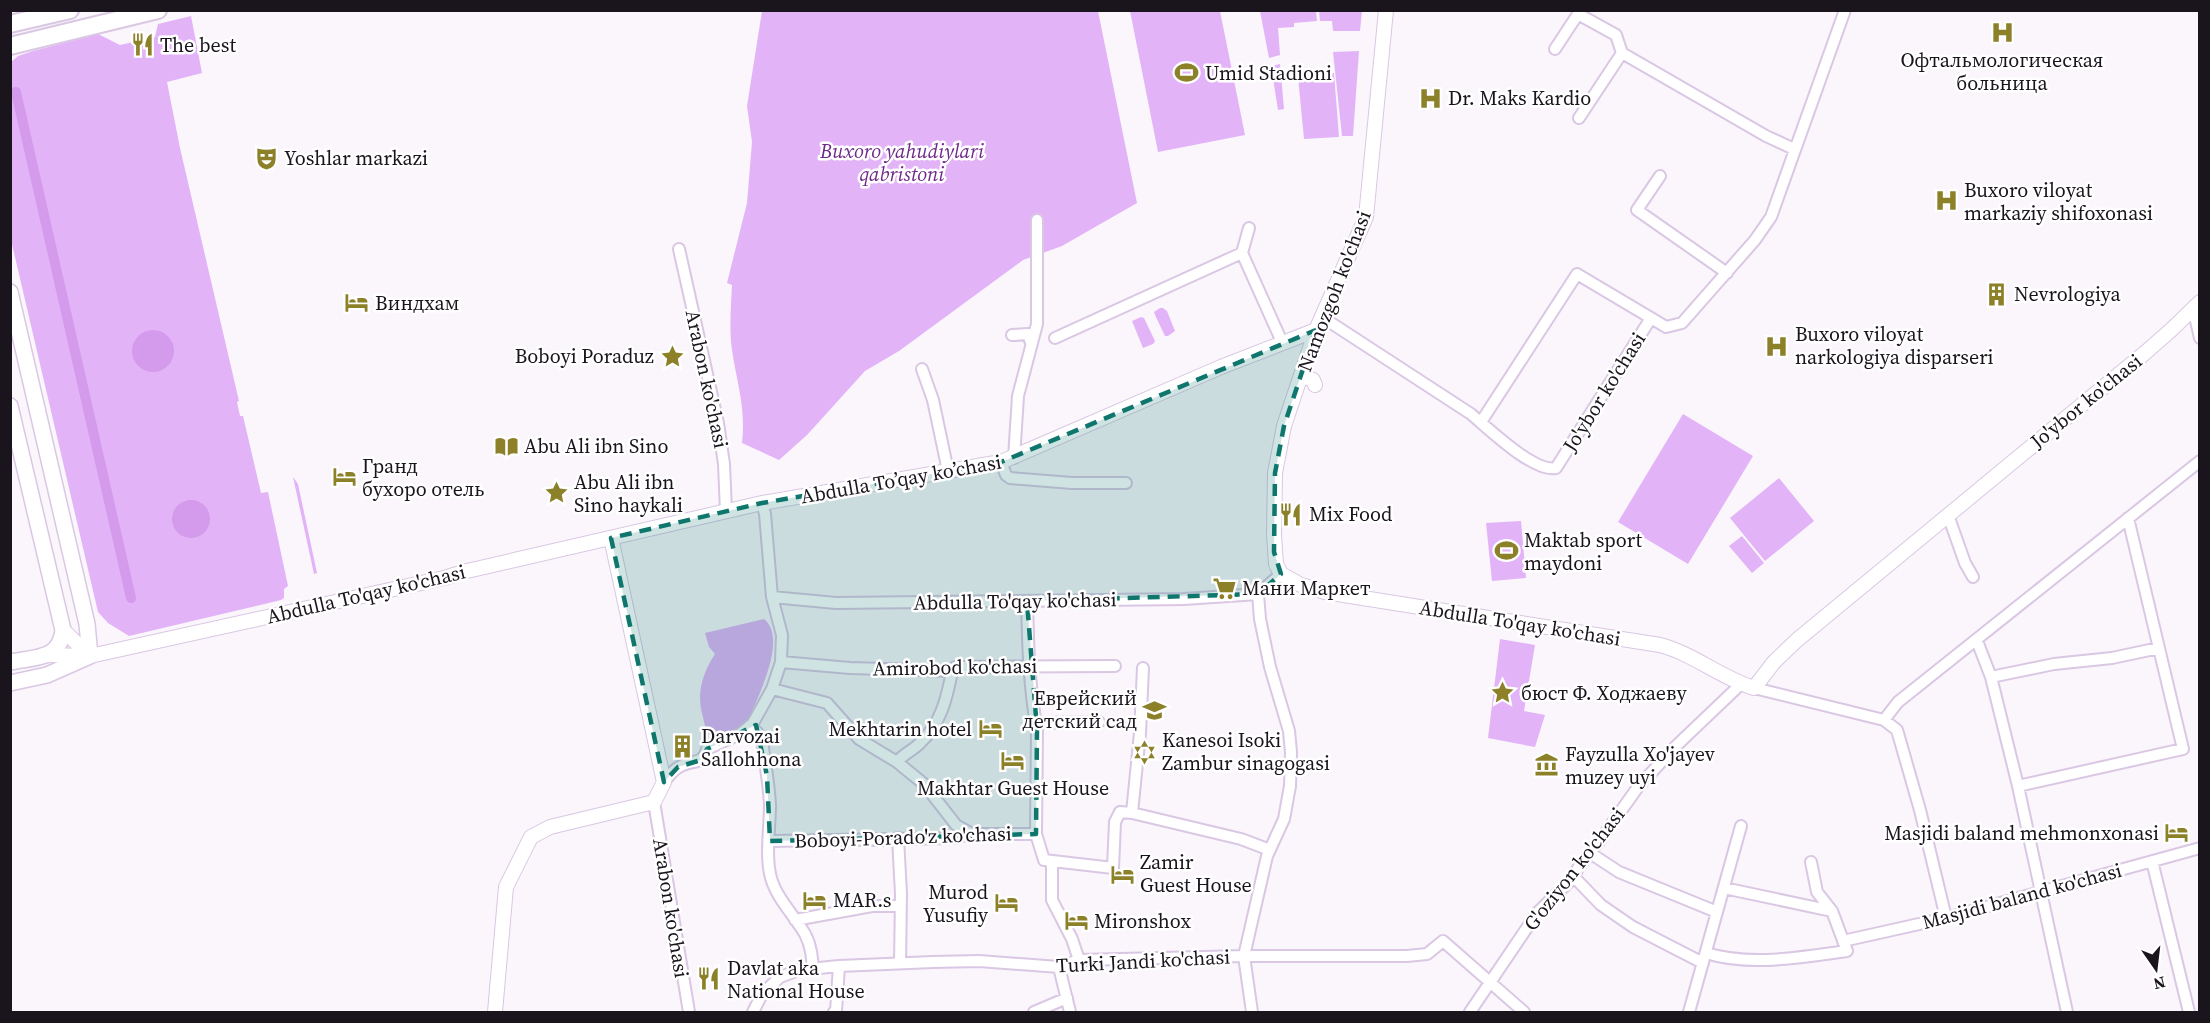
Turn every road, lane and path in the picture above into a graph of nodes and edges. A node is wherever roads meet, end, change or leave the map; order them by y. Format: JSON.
{"nodes":[{"id":1,"x":70,"y":10,"type":"edge"},
{"id":2,"x":158,"y":10,"type":"edge"},
{"id":3,"x":1386,"y":10,"type":"edge"},
{"id":4,"x":1845,"y":10,"type":"edge"},
{"id":5,"x":12,"y":23,"type":"edge"},
{"id":6,"x":18,"y":44,"type":"edge"},
{"id":7,"x":1555,"y":49,"type":"dead end"},
{"id":8,"x":10,"y":53,"type":"edge"},
{"id":9,"x":1622,"y":53,"type":"junction"},
{"id":10,"x":1579,"y":118,"type":"dead end"},
{"id":11,"x":1794,"y":149,"type":"junction"},
{"id":12,"x":1660,"y":176,"type":"dead end"},
{"id":13,"x":1037,"y":220,"type":"dead end"},
{"id":14,"x":1249,"y":228,"type":"dead end"},
{"id":15,"x":679,"y":249,"type":"dead end"},
{"id":16,"x":1242,"y":253,"type":"junction"},
{"id":17,"x":1727,"y":273,"type":"junction"},
{"id":18,"x":10,"y":292,"type":"edge"},
{"id":19,"x":2196,"y":305,"type":"edge"},
{"id":20,"x":1651,"y":318,"type":"junction"},
{"id":21,"x":1319,"y":323,"type":"junction"},
{"id":22,"x":1012,"y":335,"type":"dead end"},
{"id":23,"x":1055,"y":338,"type":"dead end"},
{"id":24,"x":2199,"y":338,"type":"edge"},
{"id":25,"x":1282,"y":342,"type":"junction"},
{"id":26,"x":1031,"y":343,"type":"junction"},
{"id":27,"x":922,"y":369,"type":"dead end"},
{"id":28,"x":1301,"y":375,"type":"junction"},
{"id":29,"x":1316,"y":385,"type":"dead end"},
{"id":30,"x":10,"y":406,"type":"edge"},
{"id":31,"x":1481,"y":422,"type":"junction"},
{"id":32,"x":1008,"y":460,"type":"junction"},
{"id":33,"x":2199,"y":461,"type":"edge"},
{"id":34,"x":948,"y":471,"type":"junction"},
{"id":35,"x":1126,"y":483,"type":"dead end"},
{"id":36,"x":762,"y":503,"type":"junction"},
{"id":37,"x":726,"y":511,"type":"junction"},
{"id":38,"x":1948,"y":514,"type":"junction"},
{"id":39,"x":2128,"y":518,"type":"junction"},
{"id":40,"x":642,"y":531,"type":"joint"},
{"id":41,"x":610,"y":538,"type":"junction"},
{"id":42,"x":1281,"y":574,"type":"junction"},
{"id":43,"x":1973,"y":577,"type":"dead end"},
{"id":44,"x":1258,"y":594,"type":"junction"},
{"id":45,"x":772,"y":597,"type":"junction"},
{"id":46,"x":1027,"y":601,"type":"junction"},
{"id":47,"x":63,"y":630,"type":"junction"},
{"id":48,"x":1977,"y":640,"type":"junction"},
{"id":49,"x":2159,"y":648,"type":"junction"},
{"id":50,"x":44,"y":655,"type":"junction"},
{"id":51,"x":94,"y":655,"type":"junction"},
{"id":52,"x":10,"y":662,"type":"edge"},
{"id":53,"x":781,"y":662,"type":"junction"},
{"id":54,"x":1028,"y":666,"type":"junction"},
{"id":55,"x":1115,"y":666,"type":"dead end"},
{"id":56,"x":1143,"y":668,"type":"dead end"},
{"id":57,"x":952,"y":670,"type":"junction"},
{"id":58,"x":1991,"y":677,"type":"junction"},
{"id":59,"x":10,"y":683,"type":"edge"},
{"id":60,"x":1748,"y":686,"type":"junction"},
{"id":61,"x":772,"y":689,"type":"junction"},
{"id":62,"x":1884,"y":720,"type":"junction"},
{"id":63,"x":1099,"y":722,"type":"dead end"},
{"id":64,"x":1036,"y":723,"type":"junction"},
{"id":65,"x":749,"y":728,"type":"junction"},
{"id":66,"x":897,"y":762,"type":"junction"},
{"id":67,"x":664,"y":782,"type":"junction"},
{"id":68,"x":2018,"y":786,"type":"junction"},
{"id":69,"x":654,"y":802,"type":"junction"},
{"id":70,"x":1132,"y":813,"type":"junction"},
{"id":71,"x":1741,"y":826,"type":"dead end"},
{"id":72,"x":972,"y":834,"type":"junction"},
{"id":73,"x":1036,"y":834,"type":"junction"},
{"id":74,"x":898,"y":838,"type":"junction"},
{"id":75,"x":770,"y":841,"type":"junction"},
{"id":76,"x":2199,"y":848,"type":"edge"},
{"id":77,"x":1270,"y":850,"type":"junction"},
{"id":78,"x":1590,"y":854,"type":"junction"},
{"id":79,"x":1052,"y":861,"type":"junction"},
{"id":80,"x":2152,"y":861,"type":"junction"},
{"id":81,"x":1811,"y":862,"type":"dead end"},
{"id":82,"x":1574,"y":877,"type":"junction"},
{"id":83,"x":1724,"y":888,"type":"junction"},
{"id":84,"x":2039,"y":891,"type":"junction"},
{"id":85,"x":900,"y":906,"type":"junction"},
{"id":86,"x":1832,"y":911,"type":"junction"},
{"id":87,"x":1717,"y":912,"type":"junction"},
{"id":88,"x":1946,"y":918,"type":"junction"},
{"id":89,"x":795,"y":920,"type":"junction"},
{"id":90,"x":1844,"y":941,"type":"junction"},
{"id":91,"x":1244,"y":956,"type":"junction"},
{"id":92,"x":1704,"y":958,"type":"junction"},
{"id":93,"x":1079,"y":960,"type":"junction"},
{"id":94,"x":900,"y":963,"type":"junction"},
{"id":95,"x":839,"y":966,"type":"junction"},
{"id":96,"x":1059,"y":967,"type":"junction"},
{"id":97,"x":813,"y":969,"type":"junction"},
{"id":98,"x":1490,"y":982,"type":"junction"},
{"id":99,"x":1067,"y":998,"type":"junction"},
{"id":100,"x":495,"y":1012,"type":"edge"},
{"id":101,"x":689,"y":1012,"type":"edge"},
{"id":102,"x":753,"y":1012,"type":"edge"},
{"id":103,"x":834,"y":1012,"type":"edge"},
{"id":104,"x":1034,"y":1012,"type":"edge"},
{"id":105,"x":1070,"y":1012,"type":"edge"},
{"id":106,"x":1252,"y":1012,"type":"edge"},
{"id":107,"x":1470,"y":1012,"type":"edge"},
{"id":108,"x":1524,"y":1012,"type":"edge"},
{"id":109,"x":1689,"y":1012,"type":"edge"},
{"id":110,"x":2067,"y":1012,"type":"edge"},
{"id":111,"x":2189,"y":1012,"type":"edge"}],
"edges":[{"from":1,"to":5,"type":"main road"},
{"from":2,"to":6,"type":"main road"},
{"from":3,"to":21,"type":"street","name":"Namozgoh ko'chasi"},
{"from":4,"to":11,"type":"street","name":"Jo'ybor ko'chasi"},
{"from":6,"to":8,"type":"main road"},
{"from":7,"to":9,"type":"street"},
{"from":9,"to":10,"type":"street"},
{"from":9,"to":11,"type":"street"},
{"from":11,"to":17,"type":"street","name":"Jo'ybor ko'chasi"},
{"from":12,"to":17,"type":"street"},
{"from":13,"to":26,"type":"street"},
{"from":14,"to":16,"type":"street"},
{"from":15,"to":37,"type":"street","name":"Arabon ko'chasi"},
{"from":16,"to":23,"type":"street"},
{"from":16,"to":25,"type":"street"},
{"from":17,"to":20,"type":"street","name":"Jo'ybor ko'chasi"},
{"from":18,"to":51,"type":"main road"},
{"from":19,"to":24,"type":"street"},
{"from":19,"to":38,"type":"street","name":"Jo'ybor ko'chasi"},
{"from":20,"to":31,"type":"street"},
{"from":20,"to":31,"type":"street","name":"Jo'ybor ko'chasi"},
{"from":21,"to":25,"type":"street","name":"Abdulla To’qay ko’chasi"},
{"from":21,"to":28,"type":"street","name":"Namozgoh ko'chasi"},
{"from":21,"to":31,"type":"street","name":"Jo'ybor ko'chasi"},
{"from":22,"to":26,"type":"street"},
{"from":25,"to":32,"type":"street","name":"Abdulla To’qay ko’chasi"},
{"from":26,"to":32,"type":"street"},
{"from":27,"to":34,"type":"street"},
{"from":28,"to":29,"type":"street"},
{"from":28,"to":42,"type":"street","name":"Namozgoh ko'chasi"},
{"from":30,"to":47,"type":"main road"},
{"from":32,"to":34,"type":"street","name":"Abdulla To’qay ko’chasi"},
{"from":32,"to":35,"type":"street"},
{"from":33,"to":39,"type":"street"},
{"from":34,"to":36,"type":"street","name":"Abdulla To’qay ko’chasi"},
{"from":36,"to":37,"type":"street","name":"Abdulla To’qay ko’chasi"},
{"from":36,"to":45,"type":"street"},
{"from":37,"to":40,"type":"street","name":"Abdulla To’qay ko’chasi"},
{"from":38,"to":43,"type":"street"},
{"from":38,"to":60,"type":"street","name":"Jo'ybor ko'chasi"},
{"from":39,"to":48,"type":"street"},
{"from":39,"to":49,"type":"street"},
{"from":40,"to":41,"type":"street","name":"Abdulla To'qay ko'chasi"},
{"from":41,"to":51,"type":"street","name":"Abdulla To'qay ko'chasi"},
{"from":41,"to":67,"type":"street"},
{"from":42,"to":44,"type":"street"},
{"from":42,"to":60,"type":"street","name":"Abdulla To'qay ko'chasi"},
{"from":44,"to":46,"type":"street","name":"Abdulla To'qay ko'chasi"},
{"from":44,"to":77,"type":"street"},
{"from":45,"to":46,"type":"street","name":"Abdulla To'qay ko'chasi"},
{"from":45,"to":53,"type":"street"},
{"from":46,"to":54,"type":"street"},
{"from":47,"to":50,"type":"main road"},
{"from":47,"to":51,"type":"street"},
{"from":48,"to":58,"type":"street"},
{"from":48,"to":62,"type":"street"},
{"from":49,"to":58,"type":"street"},
{"from":49,"to":68,"type":"street"},
{"from":50,"to":51,"type":"street","name":"Abdulla To'qay ko'chasi"},
{"from":50,"to":52,"type":"main road"},
{"from":51,"to":59,"type":"main road"},
{"from":53,"to":57,"type":"street","name":"Amirobod ko'chasi"},
{"from":53,"to":61,"type":"street"},
{"from":54,"to":55,"type":"street","name":"Amirobod ko'chasi"},
{"from":54,"to":57,"type":"street","name":"Amirobod ko'chasi"},
{"from":54,"to":64,"type":"street"},
{"from":56,"to":70,"type":"street"},
{"from":57,"to":66,"type":"street"},
{"from":58,"to":68,"type":"street"},
{"from":60,"to":62,"type":"street"},
{"from":60,"to":78,"type":"street","name":"G'oziyon ko'chasi"},
{"from":61,"to":65,"type":"street"},
{"from":61,"to":66,"type":"street"},
{"from":62,"to":88,"type":"street"},
{"from":63,"to":64,"type":"street"},
{"from":64,"to":73,"type":"street"},
{"from":65,"to":67,"type":"street"},
{"from":65,"to":75,"type":"street"},
{"from":66,"to":72,"type":"street"},
{"from":67,"to":69,"type":"street"},
{"from":68,"to":84,"type":"street"},
{"from":69,"to":100,"type":"street"},
{"from":69,"to":101,"type":"street","name":"Arabon ko'chasi"},
{"from":70,"to":77,"type":"street"},
{"from":70,"to":79,"type":"street"},
{"from":71,"to":83,"type":"street"},
{"from":72,"to":73,"type":"street","name":"Boboyi-Porado'z ko'chasi"},
{"from":72,"to":74,"type":"street","name":"Boboyi-Porado'z ko'chasi"},
{"from":73,"to":79,"type":"street"},
{"from":74,"to":75,"type":"street","name":"Boboyi-Porado'z ko'chasi"},
{"from":74,"to":85,"type":"street"},
{"from":75,"to":89,"type":"street"},
{"from":76,"to":80,"type":"street","name":"Masjidi baland ko'chasi"},
{"from":77,"to":91,"type":"street"},
{"from":78,"to":82,"type":"street","name":"G'oziyon ko'chasi"},
{"from":78,"to":87,"type":"street"},
{"from":79,"to":93,"type":"street"},
{"from":80,"to":84,"type":"street","name":"Masjidi baland ko'chasi"},
{"from":80,"to":111,"type":"street"},
{"from":81,"to":86,"type":"street"},
{"from":82,"to":92,"type":"street"},
{"from":82,"to":98,"type":"street","name":"G'oziyon ko'chasi"},
{"from":83,"to":86,"type":"street"},
{"from":83,"to":87,"type":"street"},
{"from":84,"to":88,"type":"street","name":"Masjidi baland ko'chasi"},
{"from":84,"to":110,"type":"street"},
{"from":85,"to":89,"type":"street"},
{"from":85,"to":94,"type":"street"},
{"from":86,"to":90,"type":"street"},
{"from":87,"to":92,"type":"street"},
{"from":88,"to":90,"type":"street","name":"Masjidi baland ko'chasi"},
{"from":89,"to":97,"type":"street"},
{"from":90,"to":92,"type":"street"},
{"from":91,"to":93,"type":"street","name":"Turki Jandi ko'chasi"},
{"from":91,"to":98,"type":"street","name":"Turki Jandi ko'chasi"},
{"from":91,"to":106,"type":"street"},
{"from":92,"to":109,"type":"street"},
{"from":93,"to":96,"type":"street","name":"Turki Jandi ko'chasi"},
{"from":94,"to":95,"type":"street","name":"Turki Jandi ko'chasi"},
{"from":94,"to":96,"type":"street","name":"Turki Jandi ko'chasi"},
{"from":95,"to":97,"type":"street","name":"Turki Jandi ko'chasi"},
{"from":95,"to":103,"type":"street"},
{"from":96,"to":99,"type":"street"},
{"from":97,"to":102,"type":"street","name":"Turki Jandi ko'chasi"},
{"from":98,"to":107,"type":"street","name":"G'oziyon ko'chasi"},
{"from":98,"to":108,"type":"street"},
{"from":99,"to":104,"type":"street"},
{"from":99,"to":105,"type":"street"}]}
